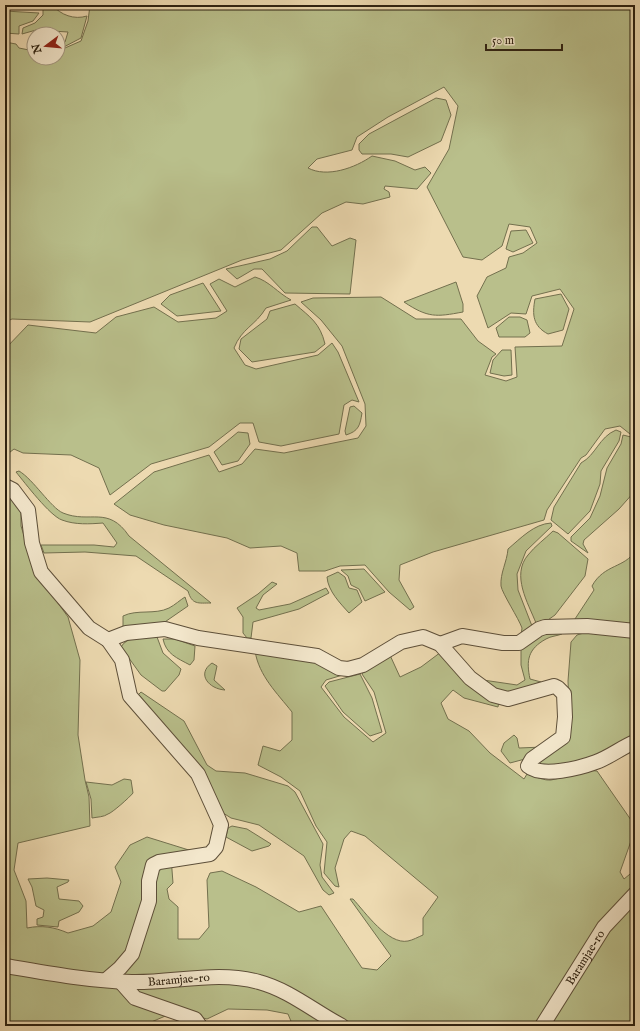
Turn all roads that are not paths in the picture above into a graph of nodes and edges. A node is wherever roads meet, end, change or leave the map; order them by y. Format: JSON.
{"nodes":[{"id":1,"x":5,"y":486,"type":"edge"},
{"id":2,"x":635,"y":631,"type":"edge"},
{"id":3,"x":108,"y":640,"type":"junction"},
{"id":4,"x":440,"y":644,"type":"junction"},
{"id":5,"x":635,"y":742,"type":"edge"},
{"id":6,"x":635,"y":894,"type":"edge"},
{"id":7,"x":5,"y":966,"type":"edge"},
{"id":8,"x":113,"y":980,"type":"junction"},
{"id":9,"x":200,"y":1026,"type":"edge"},
{"id":10,"x":342,"y":1026,"type":"edge"},
{"id":11,"x":542,"y":1026,"type":"edge"}],
"edges":[{"from":1,"to":3,"type":"street"},
{"from":2,"to":4,"type":"street"},
{"from":3,"to":4,"type":"street"},
{"from":3,"to":8,"type":"street"},
{"from":4,"to":5,"type":"street"},
{"from":6,"to":11,"type":"street","name":"Baramjae-ro"},
{"from":7,"to":8,"type":"street","name":"Baramjae-ro"},
{"from":8,"to":9,"type":"street"},
{"from":8,"to":10,"type":"street","name":"Baramjae-ro"}]}
